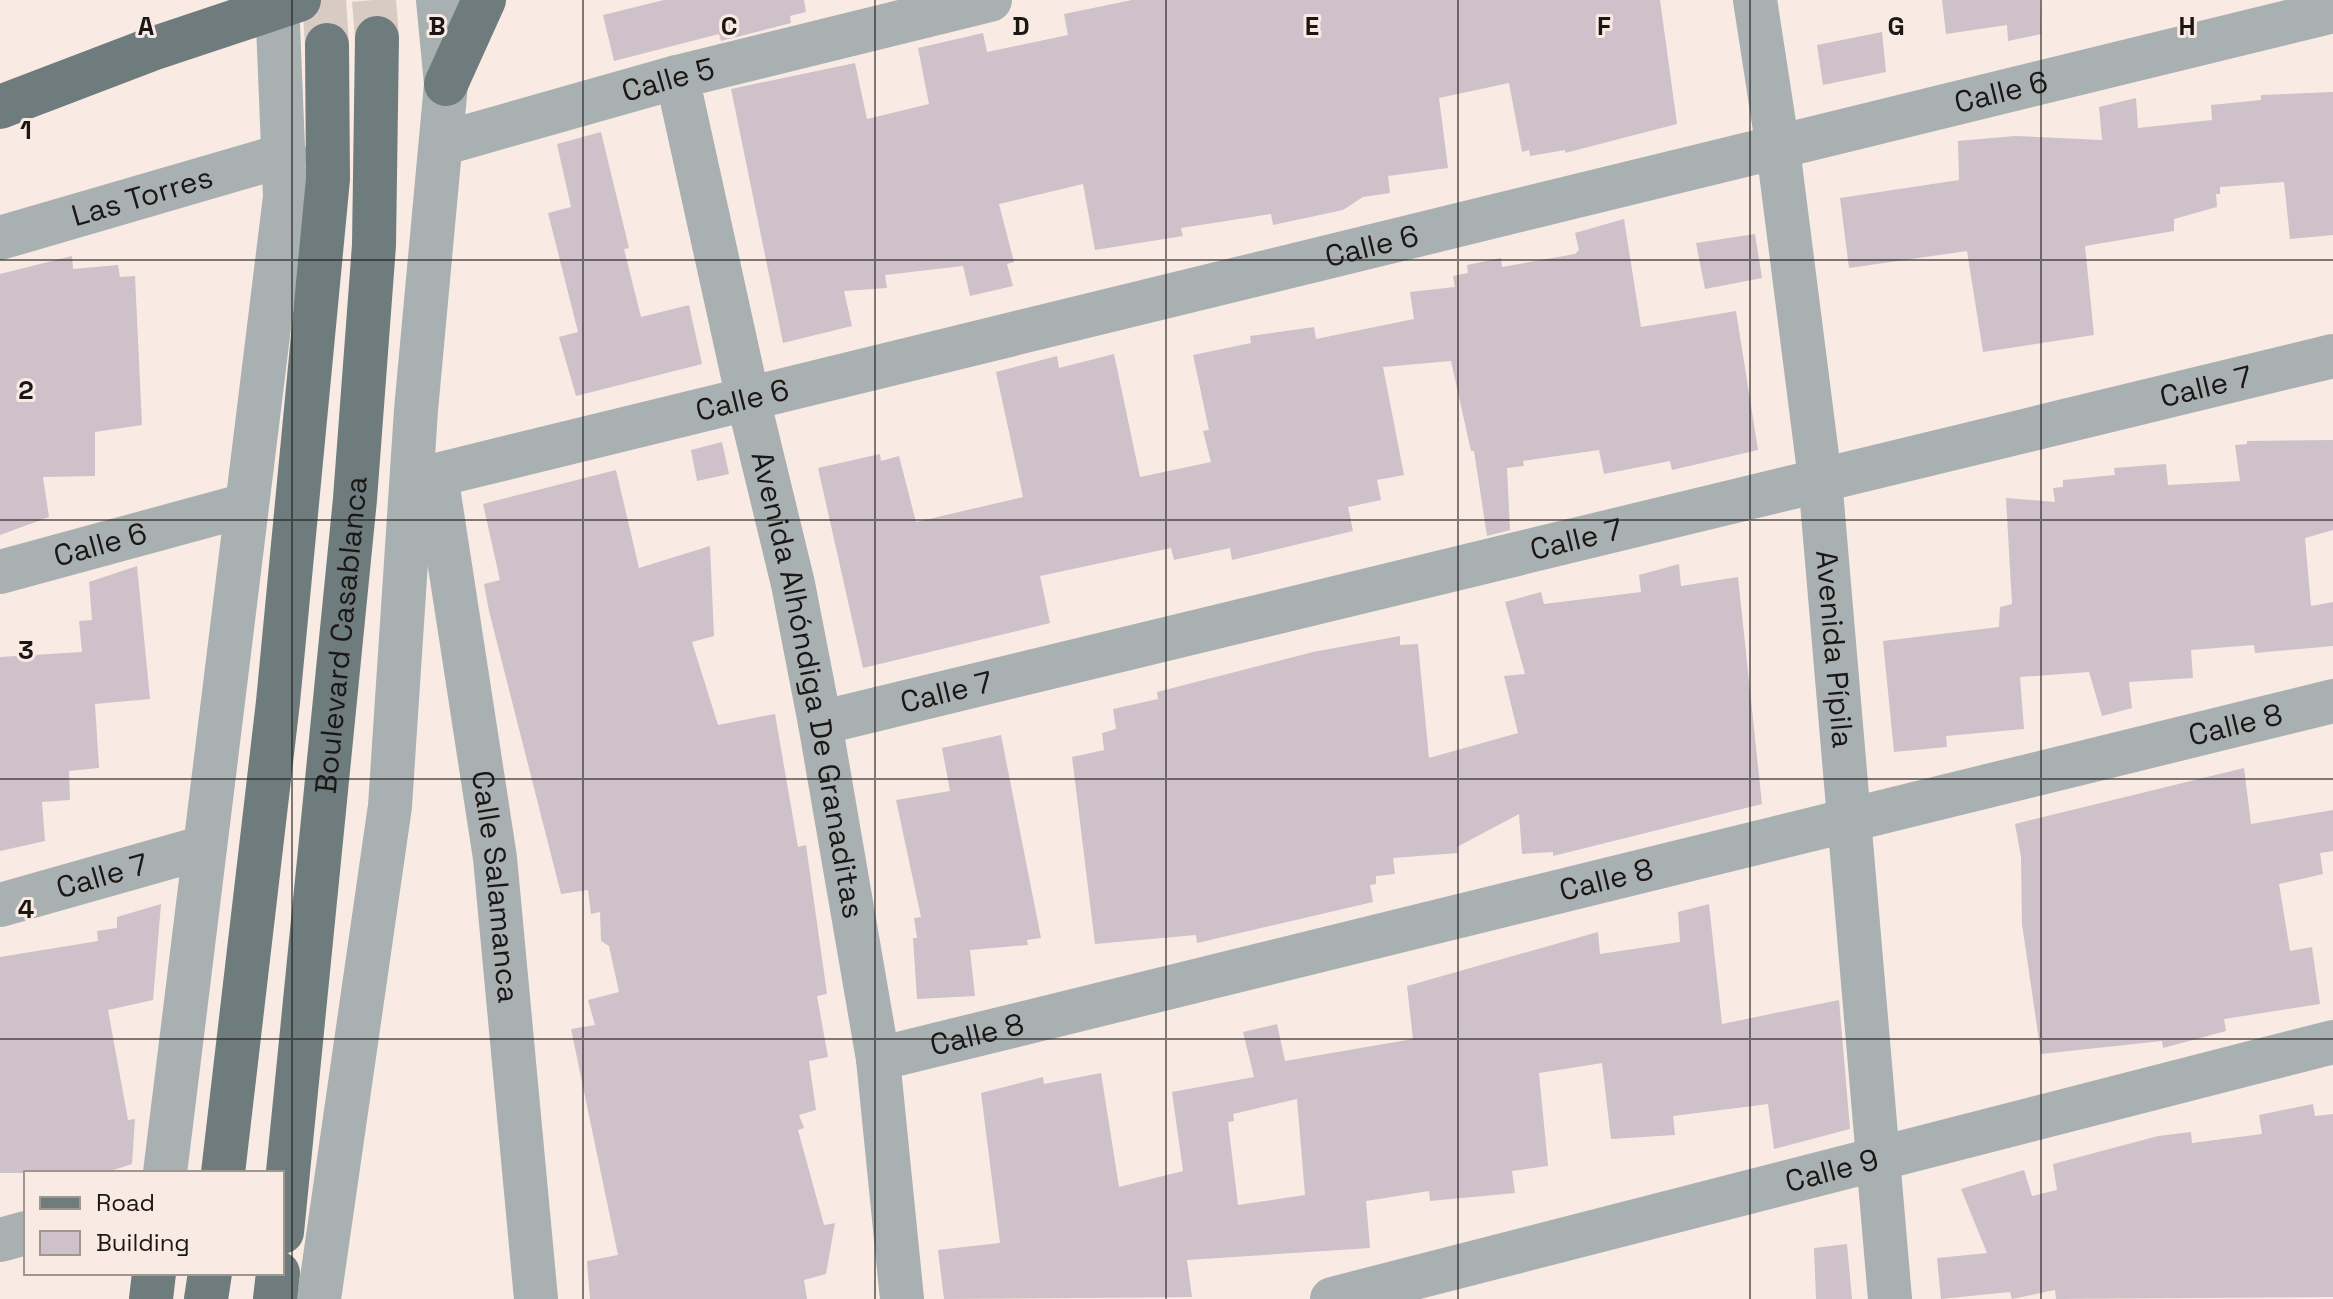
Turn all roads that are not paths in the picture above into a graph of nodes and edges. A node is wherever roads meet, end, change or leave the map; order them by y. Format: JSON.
{"nodes":[{"id":1,"x":438,"y":0,"type":"edge"},
{"id":2,"x":484,"y":0,"type":"edge"},
{"id":3,"x":990,"y":0,"type":"edge"},
{"id":4,"x":1755,"y":0,"type":"edge"},
{"id":5,"x":285,"y":2,"type":"edge"},
{"id":6,"x":2333,"y":11,"type":"edge"},
{"id":7,"x":377,"y":38,"type":"tunnel mouth"},
{"id":8,"x":327,"y":45,"type":"tunnel mouth"},
{"id":9,"x":677,"y":77,"type":"junction"},
{"id":10,"x":446,"y":84,"type":"junction"},
{"id":11,"x":0,"y":107,"type":"edge"},
{"id":12,"x":441,"y":144,"type":"junction"},
{"id":13,"x":1778,"y":149,"type":"junction"},
{"id":14,"x":285,"y":155,"type":"junction"},
{"id":15,"x":0,"y":238,"type":"edge"},
{"id":16,"x":2333,"y":356,"type":"edge"},
{"id":17,"x":748,"y":399,"type":"junction"},
{"id":18,"x":424,"y":478,"type":"junction"},
{"id":19,"x":1820,"y":479,"type":"junction"},
{"id":20,"x":246,"y":505,"type":"junction"},
{"id":21,"x":0,"y":572,"type":"edge"},
{"id":22,"x":2333,"y":701,"type":"edge"},
{"id":23,"x":820,"y":723,"type":"junction"},
{"id":24,"x":1850,"y":819,"type":"junction"},
{"id":25,"x":205,"y":847,"type":"junction"},
{"id":26,"x":0,"y":905,"type":"edge"},
{"id":27,"x":2333,"y":1042,"type":"edge"},
{"id":28,"x":878,"y":1059,"type":"junction"},
{"id":29,"x":1878,"y":1159,"type":"junction"},
{"id":30,"x":165,"y":1171,"type":"edge"},
{"id":31,"x":223,"y":1171,"type":"edge"},
{"id":32,"x":284,"y":1212,"type":"edge"},
{"id":33,"x":24,"y":1234,"type":"edge"},
{"id":34,"x":0,"y":1240,"type":"edge"},
{"id":35,"x":154,"y":1275,"type":"edge"},
{"id":36,"x":210,"y":1275,"type":"edge"},
{"id":37,"x":278,"y":1275,"type":"edge"},
{"id":38,"x":151,"y":1299,"type":"edge"},
{"id":39,"x":206,"y":1299,"type":"edge"},
{"id":40,"x":275,"y":1299,"type":"edge"},
{"id":41,"x":319,"y":1299,"type":"edge"},
{"id":42,"x":536,"y":1299,"type":"edge"},
{"id":43,"x":902,"y":1299,"type":"edge"},
{"id":44,"x":1332,"y":1299,"type":"edge"},
{"id":45,"x":1890,"y":1299,"type":"edge"}],
"edges":[{"from":1,"to":10,"type":"street"},
{"from":2,"to":10,"type":"main road"},
{"from":3,"to":9,"type":"street","name":"Calle 5"},
{"from":4,"to":13,"type":"street","name":"Avenida Pípila"},
{"from":5,"to":11,"type":"main road"},
{"from":5,"to":14,"type":"street"},
{"from":6,"to":13,"type":"street","name":"Calle 6"},
{"from":7,"to":32,"type":"main road","name":"Boulevard Casablanca"},
{"from":8,"to":31,"type":"main road","name":"Boulevard Casablanca"},
{"from":9,"to":12,"type":"street","name":"Calle 5"},
{"from":9,"to":17,"type":"street","name":"Avenida Alhóndiga De Granaditas"},
{"from":10,"to":12,"type":"street"},
{"from":12,"to":18,"type":"street"},
{"from":13,"to":17,"type":"street","name":"Calle 6"},
{"from":13,"to":19,"type":"street","name":"Avenida Pípila"},
{"from":14,"to":15,"type":"street","name":"Las Torres"},
{"from":14,"to":20,"type":"street"},
{"from":16,"to":19,"type":"street","name":"Calle 7"},
{"from":17,"to":18,"type":"street","name":"Calle 6"},
{"from":17,"to":23,"type":"street","name":"Avenida Alhóndiga De Granaditas"},
{"from":18,"to":41,"type":"street"},
{"from":18,"to":42,"type":"street","name":"Calle Salamanca"},
{"from":19,"to":23,"type":"street","name":"Calle 7"},
{"from":19,"to":24,"type":"street","name":"Avenida Pípila"},
{"from":20,"to":21,"type":"street","name":"Calle 6"},
{"from":20,"to":25,"type":"street"},
{"from":22,"to":24,"type":"street","name":"Calle 8"},
{"from":23,"to":28,"type":"street","name":"Avenida Alhóndiga De Granaditas"},
{"from":24,"to":28,"type":"street","name":"Calle 8"},
{"from":24,"to":29,"type":"street","name":"Avenida Pípila"},
{"from":25,"to":26,"type":"street","name":"Calle 7"},
{"from":25,"to":30,"type":"street"},
{"from":27,"to":29,"type":"street","name":"Calle 9"},
{"from":28,"to":43,"type":"street","name":"Avenida Alhóndiga De Granaditas"},
{"from":29,"to":44,"type":"street","name":"Calle 9"},
{"from":29,"to":45,"type":"street","name":"Avenida Pípila"},
{"from":33,"to":34,"type":"street"},
{"from":35,"to":38,"type":"main road"},
{"from":36,"to":39,"type":"main road"},
{"from":37,"to":40,"type":"main road"}]}
